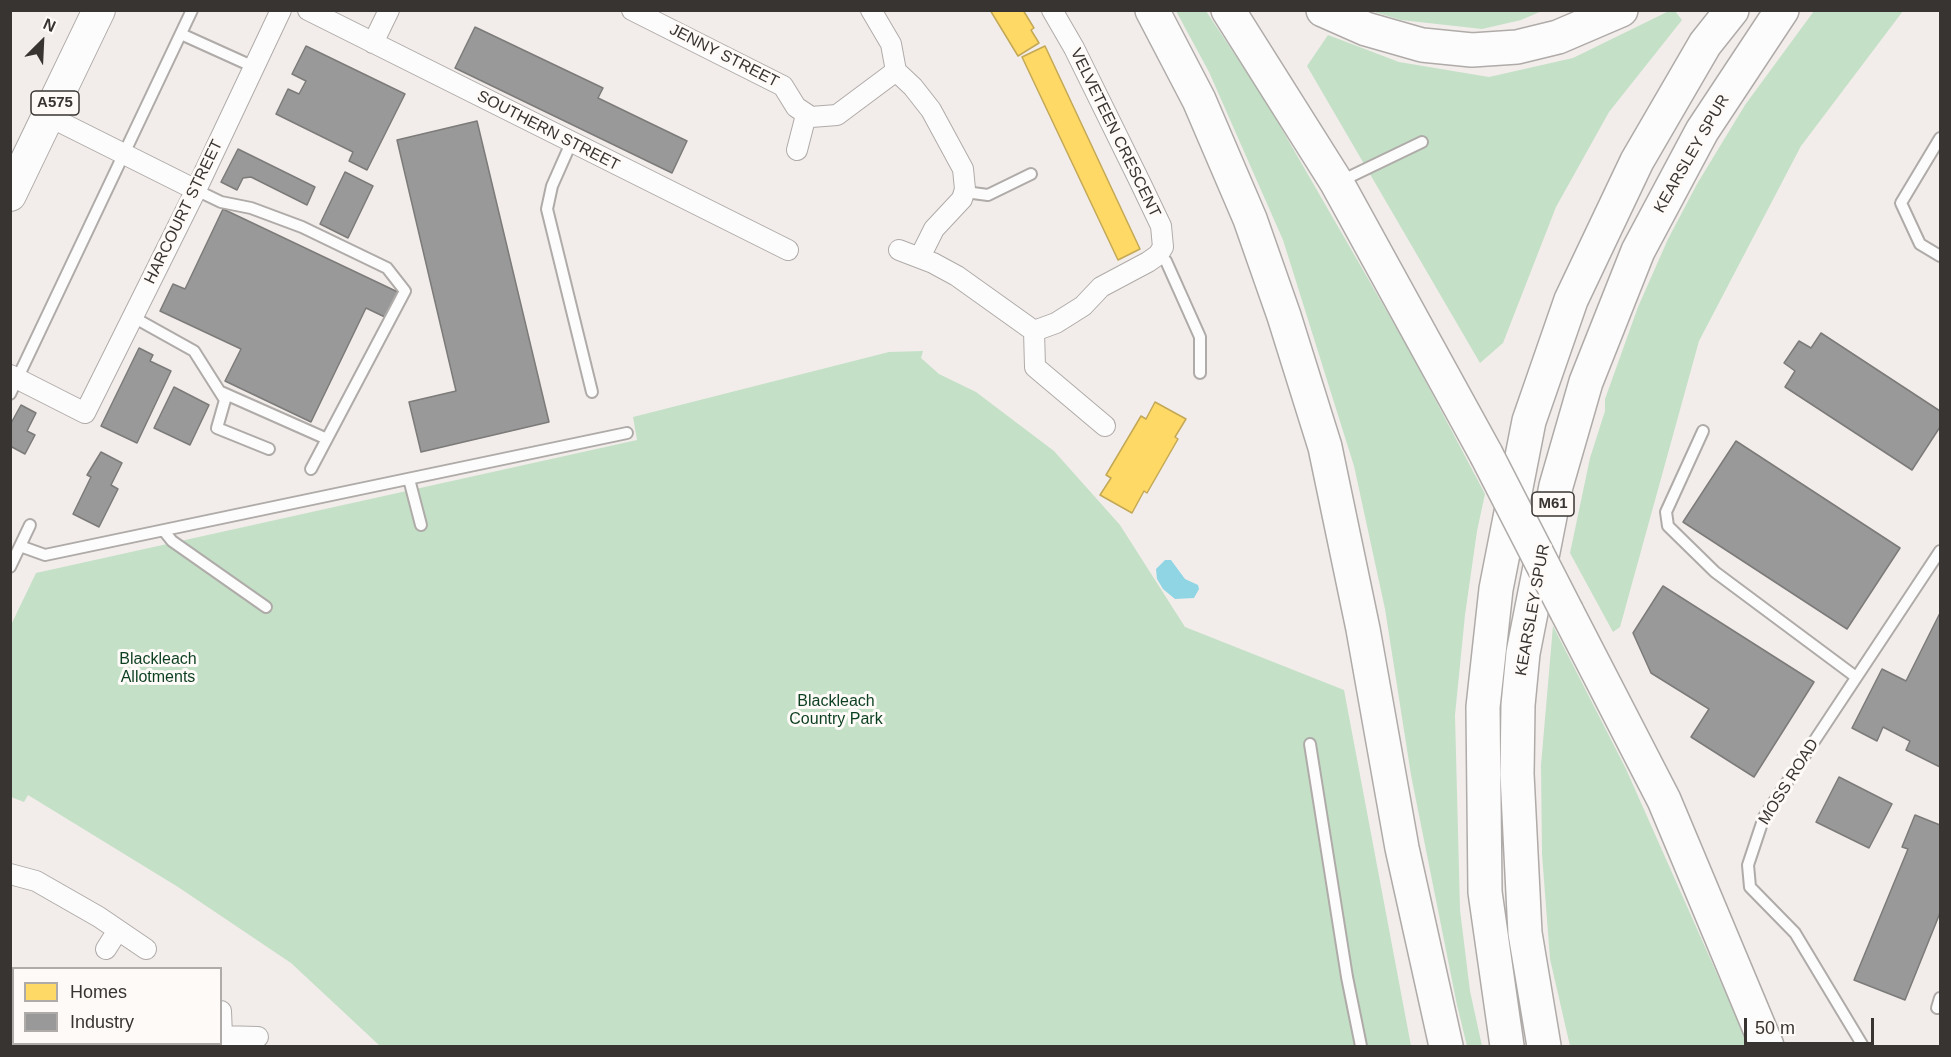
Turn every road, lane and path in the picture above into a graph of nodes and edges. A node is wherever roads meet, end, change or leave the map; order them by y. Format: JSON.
{"nodes":[{"id":1,"x":99,"y":10,"type":"edge"},
{"id":2,"x":192,"y":10,"type":"edge"},
{"id":3,"x":281,"y":10,"type":"edge"},
{"id":4,"x":308,"y":10,"type":"edge"},
{"id":5,"x":389,"y":10,"type":"edge"},
{"id":6,"x":632,"y":10,"type":"edge"},
{"id":7,"x":871,"y":10,"type":"edge"},
{"id":8,"x":1052,"y":10,"type":"edge"},
{"id":9,"x":1152,"y":10,"type":"edge"},
{"id":10,"x":1228,"y":10,"type":"edge"},
{"id":11,"x":1323,"y":10,"type":"edge"},
{"id":12,"x":1621,"y":10,"type":"edge"},
{"id":13,"x":1732,"y":10,"type":"edge"},
{"id":14,"x":1782,"y":10,"type":"edge"},
{"id":15,"x":182,"y":34,"type":"junction"},
{"id":16,"x":374,"y":43,"type":"junction"},
{"id":17,"x":254,"y":67,"type":"junction"},
{"id":18,"x":896,"y":71,"type":"junction"},
{"id":19,"x":806,"y":115,"type":"junction"},
{"id":20,"x":48,"y":116,"type":"junction"},
{"id":21,"x":1941,"y":138,"type":"edge"},
{"id":22,"x":1422,"y":141,"type":"dead end"},
{"id":23,"x":571,"y":143,"type":"junction"},
{"id":24,"x":797,"y":150,"type":"dead end"},
{"id":25,"x":124,"y":154,"type":"junction"},
{"id":26,"x":1031,"y":174,"type":"dead end"},
{"id":27,"x":1337,"y":183,"type":"junction"},
{"id":28,"x":196,"y":190,"type":"junction"},
{"id":29,"x":965,"y":192,"type":"junction"},
{"id":30,"x":10,"y":195,"type":"edge"},
{"id":31,"x":788,"y":250,"type":"dead end"},
{"id":32,"x":899,"y":250,"type":"dead end"},
{"id":33,"x":1158,"y":255,"type":"junction"},
{"id":34,"x":1941,"y":256,"type":"edge"},
{"id":35,"x":920,"y":257,"type":"junction"},
{"id":36,"x":133,"y":317,"type":"junction"},
{"id":37,"x":1034,"y":331,"type":"junction"},
{"id":38,"x":1200,"y":373,"type":"dead end"},
{"id":39,"x":13,"y":382,"type":"edge"},
{"id":40,"x":221,"y":392,"type":"junction"},
{"id":41,"x":592,"y":392,"type":"dead end"},
{"id":42,"x":1105,"y":426,"type":"dead end"},
{"id":43,"x":1703,"y":431,"type":"dead end"},
{"id":44,"x":627,"y":433,"type":"dead end"},
{"id":45,"x":327,"y":439,"type":"junction"},
{"id":46,"x":269,"y":448,"type":"dead end"},
{"id":47,"x":311,"y":469,"type":"dead end"},
{"id":48,"x":409,"y":479,"type":"junction"},
{"id":49,"x":30,"y":525,"type":"dead end"},
{"id":50,"x":422,"y":525,"type":"dead end"},
{"id":51,"x":164,"y":531,"type":"junction"},
{"id":52,"x":20,"y":546,"type":"junction"},
{"id":53,"x":1941,"y":551,"type":"edge"},
{"id":54,"x":10,"y":567,"type":"edge"},
{"id":55,"x":266,"y":608,"type":"dead end"},
{"id":56,"x":1856,"y":677,"type":"junction"},
{"id":57,"x":1310,"y":744,"type":"dead end"},
{"id":58,"x":10,"y":874,"type":"edge"},
{"id":59,"x":118,"y":930,"type":"junction"},
{"id":60,"x":106,"y":949,"type":"dead end"},
{"id":61,"x":146,"y":949,"type":"dead end"},
{"id":62,"x":222,"y":1036,"type":"edge"},
{"id":63,"x":258,"y":1037,"type":"dead end"},
{"id":64,"x":1361,"y":1047,"type":"edge"},
{"id":65,"x":1446,"y":1047,"type":"edge"},
{"id":66,"x":1507,"y":1047,"type":"edge"},
{"id":67,"x":1544,"y":1047,"type":"edge"},
{"id":68,"x":1767,"y":1047,"type":"edge"},
{"id":69,"x":1863,"y":1047,"type":"edge"}],
"edges":[{"from":1,"to":20,"type":"main road","number":"A575"},
{"from":2,"to":15,"type":"lane"},
{"from":3,"to":17,"type":"street","name":"HARCOURT STREET"},
{"from":4,"to":16,"type":"street","name":"SOUTHERN STREET"},
{"from":5,"to":16,"type":"street"},
{"from":6,"to":19,"type":"street","name":"JENNY STREET"},
{"from":7,"to":18,"type":"street"},
{"from":8,"to":33,"type":"street","name":"VELVETEEN CRESCENT"},
{"from":9,"to":65,"type":"highway"},
{"from":10,"to":27,"type":"highway","number":"M61"},
{"from":11,"to":12,"type":"highway"},
{"from":13,"to":66,"type":"highway","number":"M61"},
{"from":14,"to":67,"type":"highway","name":"KEARSLEY SPUR","number":"M61"},
{"from":15,"to":17,"type":"lane"},
{"from":15,"to":25,"type":"lane"},
{"from":16,"to":23,"type":"street","name":"SOUTHERN STREET"},
{"from":17,"to":28,"type":"street","name":"HARCOURT STREET"},
{"from":18,"to":19,"type":"street"},
{"from":18,"to":29,"type":"street"},
{"from":19,"to":24,"type":"street"},
{"from":20,"to":25,"type":"street"},
{"from":20,"to":30,"type":"main road","number":"A575"},
{"from":21,"to":34,"type":"lane"},
{"from":22,"to":27,"type":"lane"},
{"from":23,"to":31,"type":"street","name":"SOUTHERN STREET"},
{"from":23,"to":41,"type":"lane"},
{"from":25,"to":28,"type":"street"},
{"from":25,"to":39,"type":"lane"},
{"from":26,"to":29,"type":"lane"},
{"from":27,"to":68,"type":"highway","number":"M61","bridge":true},
{"from":28,"to":36,"type":"street","name":"HARCOURT STREET"},
{"from":28,"to":45,"type":"lane"},
{"from":29,"to":35,"type":"street"},
{"from":32,"to":35,"type":"street"},
{"from":33,"to":37,"type":"street"},
{"from":33,"to":38,"type":"lane"},
{"from":35,"to":37,"type":"street"},
{"from":36,"to":39,"type":"street","name":"HARCOURT STREET"},
{"from":36,"to":40,"type":"lane"},
{"from":37,"to":42,"type":"street"},
{"from":40,"to":45,"type":"lane"},
{"from":40,"to":46,"type":"lane"},
{"from":43,"to":56,"type":"lane"},
{"from":44,"to":48,"type":"lane"},
{"from":45,"to":47,"type":"lane"},
{"from":48,"to":50,"type":"lane"},
{"from":48,"to":51,"type":"lane"},
{"from":49,"to":52,"type":"lane"},
{"from":51,"to":52,"type":"lane"},
{"from":51,"to":55,"type":"lane"},
{"from":52,"to":54,"type":"lane"},
{"from":53,"to":56,"type":"lane","name":"MOSS ROAD"},
{"from":56,"to":69,"type":"lane","name":"MOSS ROAD"},
{"from":57,"to":64,"type":"lane"},
{"from":58,"to":59,"type":"street"},
{"from":59,"to":60,"type":"street"},
{"from":59,"to":61,"type":"street"},
{"from":62,"to":63,"type":"street"}]}
